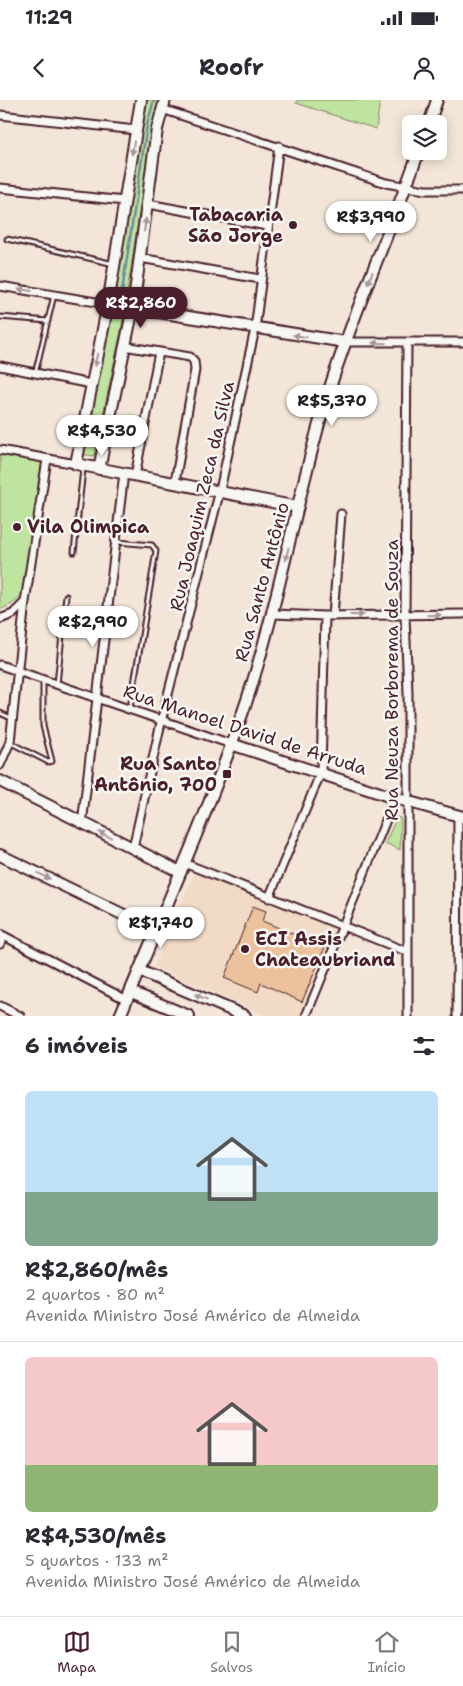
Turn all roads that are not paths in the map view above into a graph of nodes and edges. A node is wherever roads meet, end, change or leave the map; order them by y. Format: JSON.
{"nodes":[{"id":1,"x":141,"y":100,"type":"edge"},
{"id":2,"x":437,"y":100,"type":"edge"},
{"id":3,"x":164,"y":105,"type":"edge"},
{"id":4,"x":432,"y":115,"type":"edge"},
{"id":5,"x":0,"y":116,"type":"edge"},
{"id":6,"x":136,"y":130,"type":"junction"},
{"id":7,"x":280,"y":146,"type":"junction"},
{"id":8,"x":416,"y":160,"type":"edge"},
{"id":9,"x":0,"y":188,"type":"edge"},
{"id":10,"x":406,"y":188,"type":"junction"},
{"id":11,"x":463,"y":190,"type":"edge"},
{"id":12,"x":124,"y":200,"type":"junction"},
{"id":13,"x":148,"y":204,"type":"junction"},
{"id":14,"x":267,"y":226,"type":"junction"},
{"id":15,"x":7,"y":239,"type":"dead end"},
{"id":16,"x":140,"y":258,"type":"junction"},
{"id":17,"x":114,"y":264,"type":"junction"},
{"id":18,"x":260,"y":279,"type":"junction"},
{"id":19,"x":0,"y":286,"type":"edge"},
{"id":20,"x":54,"y":295,"type":"junction"},
{"id":21,"x":110,"y":304,"type":"junction"},
{"id":22,"x":131,"y":307,"type":"junction"},
{"id":23,"x":0,"y":317,"type":"edge"},
{"id":24,"x":48,"y":321,"type":"junction"},
{"id":25,"x":255,"y":329,"type":"junction"},
{"id":26,"x":345,"y":342,"type":"junction"},
{"id":27,"x":463,"y":342,"type":"edge"},
{"id":28,"x":407,"y":343,"type":"junction"},
{"id":29,"x":124,"y":346,"type":"junction"},
{"id":30,"x":159,"y":352,"type":"junction"},
{"id":31,"x":0,"y":366,"type":"edge"},
{"id":32,"x":35,"y":374,"type":"junction"},
{"id":33,"x":91,"y":384,"type":"junction"},
{"id":34,"x":0,"y":450,"type":"edge"},
{"id":35,"x":47,"y":459,"type":"junction"},
{"id":36,"x":80,"y":465,"type":"junction"},
{"id":37,"x":99,"y":469,"type":"junction"},
{"id":38,"x":124,"y":473,"type":"junction"},
{"id":39,"x":135,"y":476,"type":"junction"},
{"id":40,"x":175,"y":482,"type":"junction"},
{"id":41,"x":220,"y":490,"type":"junction"},
{"id":42,"x":298,"y":507,"type":"junction"},
{"id":43,"x":340,"y":514,"type":"dead end"},
{"id":44,"x":117,"y":542,"type":"junction"},
{"id":45,"x":74,"y":552,"type":"dead end"},
{"id":46,"x":66,"y":596,"type":"dead end"},
{"id":47,"x":25,"y":602,"type":"junction"},
{"id":48,"x":273,"y":614,"type":"junction"},
{"id":49,"x":463,"y":614,"type":"edge"},
{"id":50,"x":405,"y":615,"type":"junction"},
{"id":51,"x":329,"y":616,"type":"junction"},
{"id":52,"x":0,"y":619,"type":"edge"},
{"id":53,"x":0,"y":665,"type":"edge"},
{"id":54,"x":17,"y":670,"type":"junction"},
{"id":55,"x":43,"y":680,"type":"junction"},
{"id":56,"x":56,"y":684,"type":"junction"},
{"id":57,"x":97,"y":698,"type":"junction"},
{"id":58,"x":130,"y":708,"type":"junction"},
{"id":59,"x":0,"y":713,"type":"edge"},
{"id":60,"x":12,"y":718,"type":"junction"},
{"id":61,"x":162,"y":718,"type":"junction"},
{"id":62,"x":10,"y":742,"type":"junction"},
{"id":63,"x":231,"y":744,"type":"junction"},
{"id":64,"x":0,"y":765,"type":"edge"},
{"id":65,"x":320,"y":772,"type":"junction"},
{"id":66,"x":0,"y":781,"type":"edge"},
{"id":67,"x":395,"y":798,"type":"junction"},
{"id":68,"x":408,"y":801,"type":"junction"},
{"id":69,"x":461,"y":816,"type":"edge"},
{"id":70,"x":82,"y":824,"type":"junction"},
{"id":71,"x":133,"y":848,"type":"junction"},
{"id":72,"x":0,"y":855,"type":"edge"},
{"id":73,"x":182,"y":867,"type":"junction"},
{"id":74,"x":270,"y":898,"type":"junction"},
{"id":75,"x":343,"y":928,"type":"junction"},
{"id":76,"x":155,"y":930,"type":"junction"},
{"id":77,"x":2,"y":935,"type":"edge"},
{"id":78,"x":0,"y":944,"type":"edge"},
{"id":79,"x":408,"y":952,"type":"junction"},
{"id":80,"x":140,"y":971,"type":"junction"},
{"id":81,"x":129,"y":996,"type":"junction"},
{"id":82,"x":0,"y":1006,"type":"edge"},
{"id":83,"x":186,"y":1015,"type":"edge"},
{"id":84,"x":20,"y":1016,"type":"edge"},
{"id":85,"x":120,"y":1016,"type":"edge"},
{"id":86,"x":245,"y":1016,"type":"edge"},
{"id":87,"x":306,"y":1016,"type":"edge"},
{"id":88,"x":408,"y":1016,"type":"edge"},
{"id":89,"x":457,"y":1016,"type":"edge"}],
"edges":[{"from":1,"to":6,"type":"main road"},
{"from":2,"to":4,"type":"main road"},
{"from":3,"to":7,"type":"street"},
{"from":3,"to":13,"type":"main road"},
{"from":5,"to":6,"type":"street"},
{"from":6,"to":12,"type":"main road","one_way":true},
{"from":7,"to":10,"type":"street"},
{"from":7,"to":14,"type":"street","name":"Rua Joaquim Zeca da Silva"},
{"from":8,"to":10,"type":"main road","name":"Rua Santo Antônio"},
{"from":9,"to":12,"type":"street"},
{"from":10,"to":11,"type":"street"},
{"from":10,"to":26,"type":"main road","name":"Rua Santo Antônio","one_way":true},
{"from":12,"to":17,"type":"main road"},
{"from":13,"to":14,"type":"street"},
{"from":16,"to":13,"type":"main road","one_way":true},
{"from":14,"to":18,"type":"street","name":"Rua Joaquim Zeca da Silva"},
{"from":15,"to":17,"type":"lane"},
{"from":16,"to":18,"type":"street"},
{"from":16,"to":22,"type":"main road"},
{"from":17,"to":21,"type":"main road"},
{"from":18,"to":25,"type":"street","name":"Rua Joaquim Zeca da Silva"},
{"from":20,"to":19,"type":"street","one_way":true},
{"from":20,"to":21,"type":"street"},
{"from":20,"to":24,"type":"lane"},
{"from":21,"to":22,"type":"main road"},
{"from":21,"to":33,"type":"main road","one_way":true},
{"from":22,"to":25,"type":"main road"},
{"from":22,"to":29,"type":"main road"},
{"from":23,"to":24,"type":"lane"},
{"from":24,"to":32,"type":"lane"},
{"from":26,"to":25,"type":"main road","one_way":true},
{"from":25,"to":41,"type":"street","name":"Rua Joaquim Zeca da Silva"},
{"from":28,"to":26,"type":"street","one_way":true},
{"from":26,"to":42,"type":"main road","name":"Rua Santo Antônio"},
{"from":27,"to":28,"type":"street"},
{"from":28,"to":50,"type":"street","name":"Rua Neuza Borborema de Souza"},
{"from":29,"to":30,"type":"street"},
{"from":29,"to":37,"type":"main road"},
{"from":30,"to":39,"type":"street"},
{"from":30,"to":40,"type":"street"},
{"from":31,"to":32,"type":"street"},
{"from":32,"to":33,"type":"street"},
{"from":33,"to":36,"type":"main road"},
{"from":34,"to":35,"type":"street"},
{"from":35,"to":36,"type":"street"},
{"from":35,"to":47,"type":"street"},
{"from":36,"to":37,"type":"main road"},
{"from":36,"to":45,"type":"lane"},
{"from":37,"to":38,"type":"main road"},
{"from":38,"to":39,"type":"main road"},
{"from":38,"to":44,"type":"street"},
{"from":39,"to":40,"type":"main road"},
{"from":40,"to":41,"type":"main road"},
{"from":41,"to":42,"type":"main road"},
{"from":41,"to":61,"type":"street","name":"Rua Joaquim Zeca da Silva"},
{"from":42,"to":48,"type":"main road","name":"Rua Santo Antônio","one_way":true},
{"from":43,"to":51,"type":"street"},
{"from":44,"to":57,"type":"street"},
{"from":44,"to":58,"type":"lane"},
{"from":46,"to":56,"type":"lane"},
{"from":47,"to":52,"type":"street"},
{"from":47,"to":54,"type":"street"},
{"from":48,"to":51,"type":"street"},
{"from":48,"to":63,"type":"main road","name":"Rua Santo Antônio"},
{"from":50,"to":49,"type":"street","one_way":true},
{"from":51,"to":50,"type":"street","one_way":true},
{"from":50,"to":68,"type":"street","name":"Rua Neuza Borborema de Souza"},
{"from":51,"to":65,"type":"street"},
{"from":53,"to":54,"type":"street","name":"Rua Manoel David de Arruda"},
{"from":54,"to":55,"type":"street","name":"Rua Manoel David de Arruda"},
{"from":54,"to":60,"type":"street"},
{"from":55,"to":56,"type":"street","name":"Rua Manoel David de Arruda"},
{"from":55,"to":62,"type":"lane"},
{"from":56,"to":57,"type":"street","name":"Rua Manoel David de Arruda"},
{"from":57,"to":58,"type":"street","name":"Rua Manoel David de Arruda"},
{"from":57,"to":70,"type":"street"},
{"from":58,"to":61,"type":"street","name":"Rua Manoel David de Arruda"},
{"from":59,"to":60,"type":"lane"},
{"from":60,"to":62,"type":"street"},
{"from":61,"to":63,"type":"street","name":"Rua Manoel David de Arruda"},
{"from":61,"to":71,"type":"street","name":"Rua Joaquim Zeca da Silva"},
{"from":62,"to":64,"type":"street"},
{"from":63,"to":65,"type":"main road","name":"Rua Manoel David de Arruda"},
{"from":63,"to":73,"type":"main road","name":"Rua Santo Antônio"},
{"from":65,"to":67,"type":"main road","name":"Rua Manoel David de Arruda"},
{"from":65,"to":74,"type":"street"},
{"from":66,"to":70,"type":"main road"},
{"from":67,"to":68,"type":"main road","name":"Rua Manoel David de Arruda"},
{"from":67,"to":75,"type":"street"},
{"from":68,"to":69,"type":"main road","name":"Rua Manoel David de Arruda"},
{"from":68,"to":79,"type":"street","name":"Rua Neuza Borborema de Souza"},
{"from":69,"to":89,"type":"street"},
{"from":71,"to":70,"type":"main road","one_way":true},
{"from":71,"to":73,"type":"main road"},
{"from":72,"to":76,"type":"main road","one_way":true},
{"from":73,"to":74,"type":"street"},
{"from":73,"to":76,"type":"main road","name":"Rua Santo Antônio"},
{"from":74,"to":75,"type":"street"},
{"from":75,"to":79,"type":"street"},
{"from":75,"to":87,"type":"street"},
{"from":76,"to":80,"type":"main road","name":"Rua Santo Antônio"},
{"from":77,"to":78,"type":"street"},
{"from":77,"to":81,"type":"street"},
{"from":79,"to":88,"type":"street","name":"Rua Neuza Borborema de Souza"},
{"from":80,"to":81,"type":"main road","name":"Rua Santo Antônio"},
{"from":86,"to":80,"type":"main road","one_way":true},
{"from":81,"to":83,"type":"main road"},
{"from":81,"to":85,"type":"main road","name":"Rua Santo Antônio"},
{"from":82,"to":84,"type":"street"}]}
